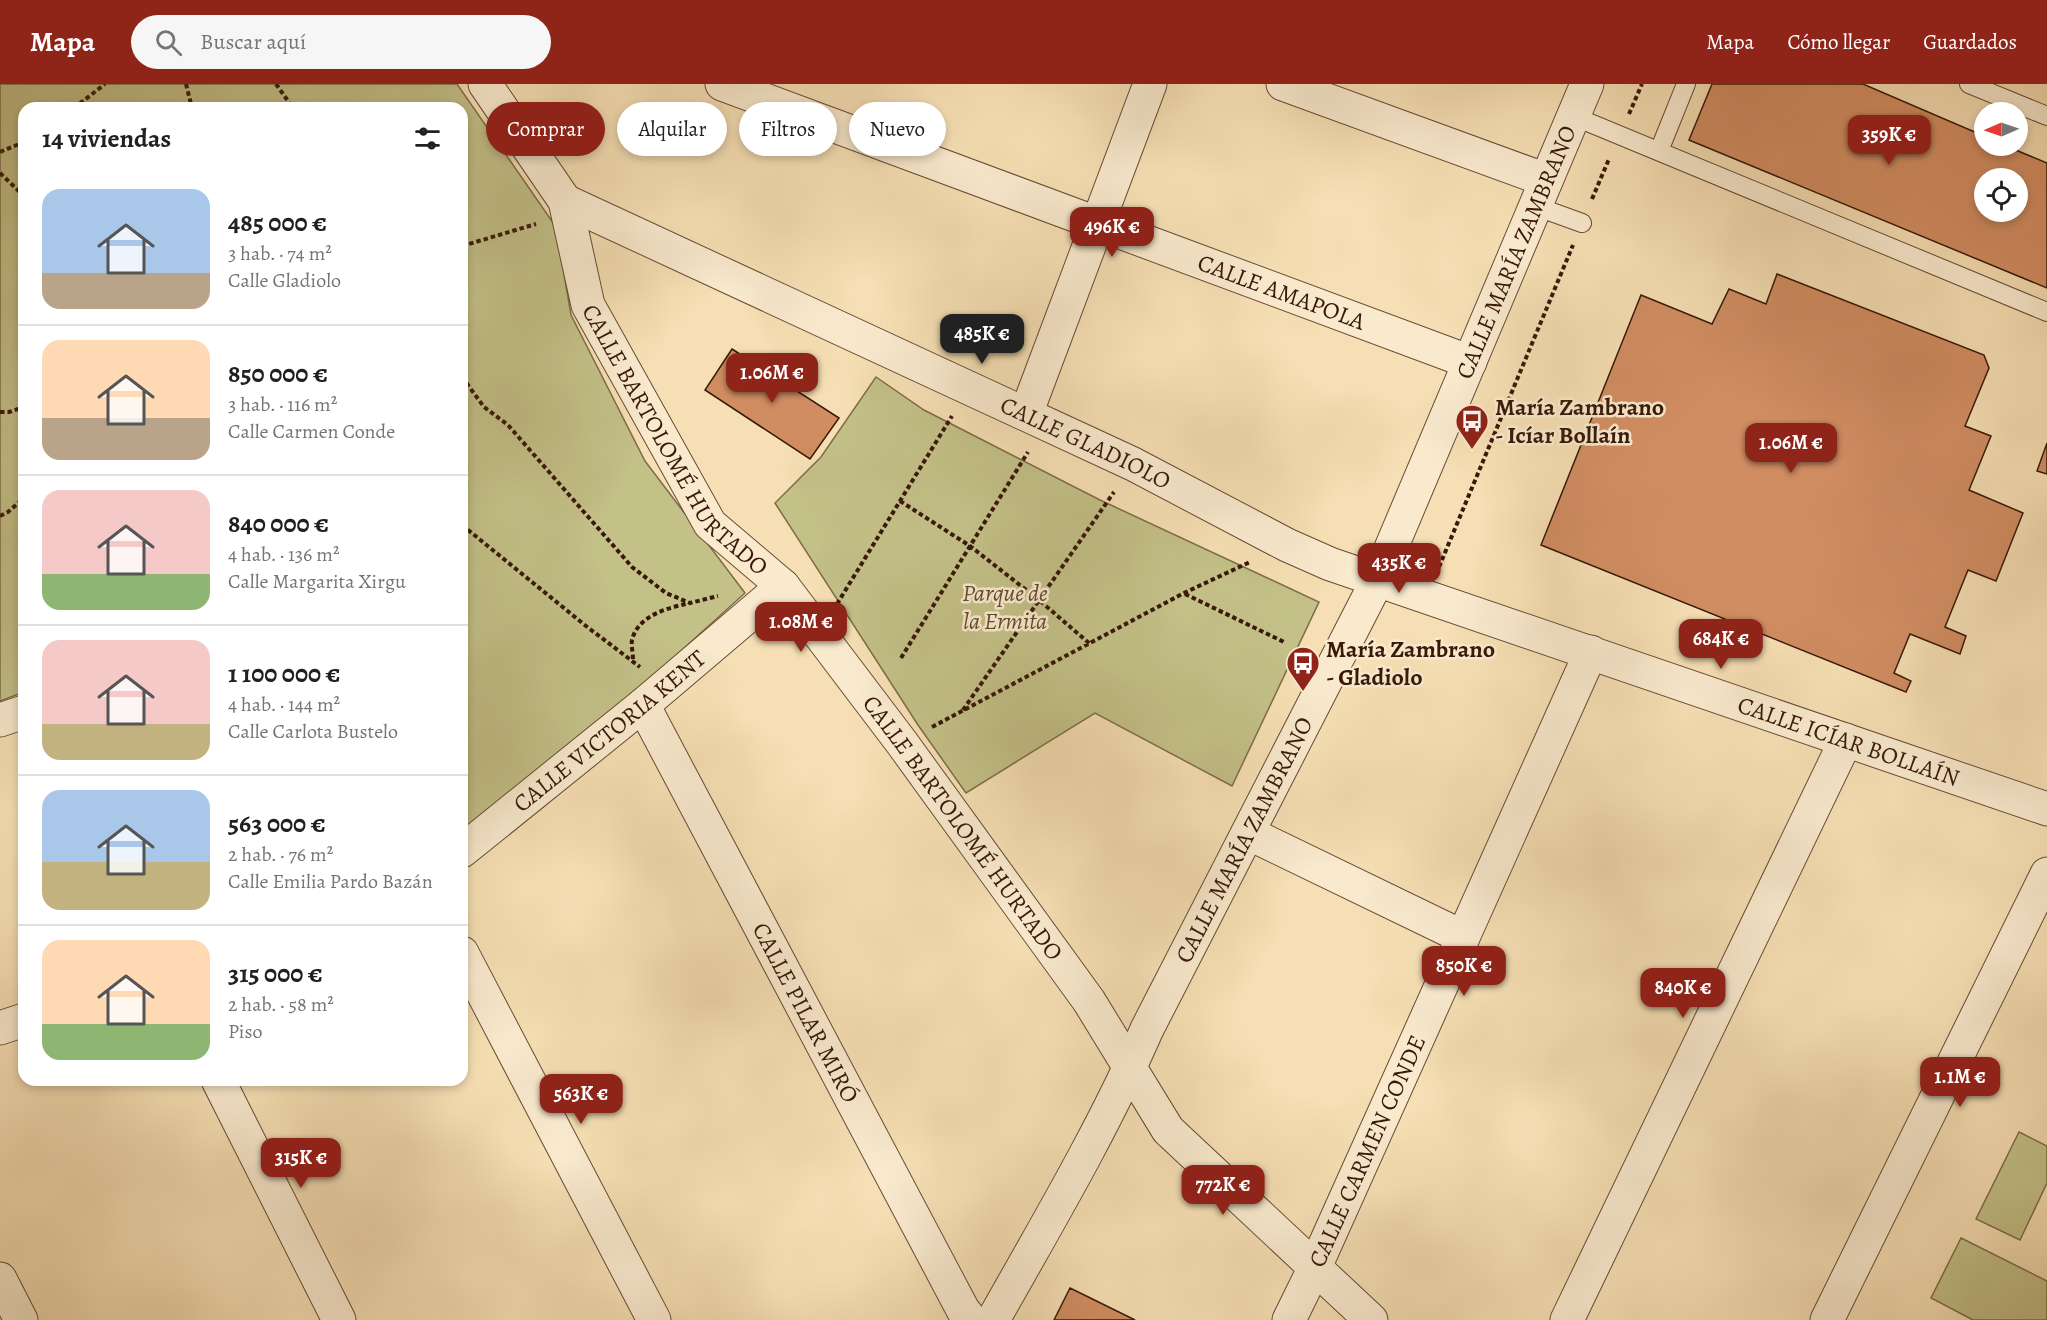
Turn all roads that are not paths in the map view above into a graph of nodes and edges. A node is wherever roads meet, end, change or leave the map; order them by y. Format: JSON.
{"nodes":[{"id":1,"x":485,"y":84,"type":"edge"},
{"id":2,"x":722,"y":84,"type":"edge"},
{"id":3,"x":1150,"y":84,"type":"edge"},
{"id":4,"x":1283,"y":84,"type":"edge"},
{"id":5,"x":1587,"y":84,"type":"edge"},
{"id":6,"x":1686,"y":84,"type":"edge"},
{"id":7,"x":1969,"y":84,"type":"edge"},
{"id":8,"x":1573,"y":116,"type":"junction"},
{"id":9,"x":2047,"y":116,"type":"edge"},
{"id":10,"x":1659,"y":151,"type":"junction"},
{"id":11,"x":1540,"y":193,"type":"junction"},
{"id":12,"x":567,"y":208,"type":"junction"},
{"id":13,"x":1098,"y":223,"type":"junction"},
{"id":14,"x":1582,"y":223,"type":"dead end"},
{"id":15,"x":2047,"y":312,"type":"edge"},
{"id":16,"x":1470,"y":362,"type":"junction"},
{"id":17,"x":1036,"y":418,"type":"junction"},
{"id":18,"x":1378,"y":579,"type":"junction"},
{"id":19,"x":783,"y":586,"type":"junction"},
{"id":20,"x":1592,"y":652,"type":"junction"},
{"id":21,"x":653,"y":697,"type":"junction"},
{"id":22,"x":18,"y":714,"type":"edge"},
{"id":23,"x":0,"y":720,"type":"edge"},
{"id":24,"x":1846,"y":740,"type":"junction"},
{"id":25,"x":2047,"y":809,"type":"edge"},
{"id":26,"x":1248,"y":834,"type":"junction"},
{"id":27,"x":468,"y":846,"type":"edge"},
{"id":28,"x":2047,"y":874,"type":"edge"},
{"id":29,"x":1463,"y":937,"type":"junction"},
{"id":30,"x":468,"y":964,"type":"edge"},
{"id":31,"x":18,"y":1022,"type":"edge"},
{"id":32,"x":0,"y":1028,"type":"edge"},
{"id":33,"x":1130,"y":1068,"type":"junction"},
{"id":34,"x":221,"y":1086,"type":"edge"},
{"id":35,"x":1315,"y":1267,"type":"junction"},
{"id":36,"x":0,"y":1279,"type":"edge"},
{"id":37,"x":21,"y":1320,"type":"edge"},
{"id":38,"x":339,"y":1320,"type":"edge"},
{"id":39,"x":654,"y":1320,"type":"edge"},
{"id":40,"x":971,"y":1320,"type":"edge"},
{"id":41,"x":993,"y":1320,"type":"edge"},
{"id":42,"x":1289,"y":1320,"type":"edge"},
{"id":43,"x":1371,"y":1320,"type":"edge"},
{"id":44,"x":1567,"y":1320,"type":"edge"},
{"id":45,"x":1827,"y":1320,"type":"edge"}],
"edges":[{"from":1,"to":12,"type":"street"},
{"from":2,"to":13,"type":"street","name":"CALLE AMAPOLA"},
{"from":3,"to":13,"type":"street"},
{"from":4,"to":11,"type":"street"},
{"from":5,"to":8,"type":"street","name":"CALLE MARÍA ZAMBRANO"},
{"from":6,"to":10,"type":"lane"},
{"from":7,"to":9,"type":"lane"},
{"from":8,"to":10,"type":"lane"},
{"from":8,"to":11,"type":"street","name":"CALLE MARÍA ZAMBRANO"},
{"from":10,"to":15,"type":"lane"},
{"from":11,"to":14,"type":"lane"},
{"from":11,"to":16,"type":"street","name":"CALLE MARÍA ZAMBRANO"},
{"from":12,"to":17,"type":"street","name":"CALLE GLADIOLO"},
{"from":12,"to":19,"type":"street","name":"CALLE BARTOLOMÉ HURTADO"},
{"from":13,"to":16,"type":"street","name":"CALLE AMAPOLA"},
{"from":13,"to":17,"type":"street"},
{"from":16,"to":18,"type":"street","name":"CALLE MARÍA ZAMBRANO"},
{"from":17,"to":18,"type":"street","name":"CALLE GLADIOLO"},
{"from":18,"to":20,"type":"street","name":"CALLE ICÍAR BOLLAÍN"},
{"from":18,"to":26,"type":"street","name":"CALLE MARÍA ZAMBRANO"},
{"from":19,"to":21,"type":"street","name":"CALLE VICTORIA KENT"},
{"from":19,"to":33,"type":"street","name":"CALLE BARTOLOMÉ HURTADO"},
{"from":20,"to":24,"type":"street","name":"CALLE ICÍAR BOLLAÍN"},
{"from":20,"to":29,"type":"street","name":"CALLE CARMEN CONDE"},
{"from":21,"to":27,"type":"street","name":"CALLE VICTORIA KENT"},
{"from":21,"to":40,"type":"street","name":"CALLE PILAR MIRÓ"},
{"from":22,"to":23,"type":"street"},
{"from":24,"to":25,"type":"street","name":"CALLE ICÍAR BOLLAÍN"},
{"from":24,"to":44,"type":"street"},
{"from":26,"to":29,"type":"street"},
{"from":26,"to":33,"type":"street","name":"CALLE MARÍA ZAMBRANO"},
{"from":28,"to":45,"type":"street"},
{"from":29,"to":35,"type":"street","name":"CALLE CARMEN CONDE"},
{"from":30,"to":39,"type":"street"},
{"from":31,"to":32,"type":"street"},
{"from":33,"to":35,"type":"street","name":"CALLE BARTOLOMÉ HURTADO"},
{"from":33,"to":41,"type":"street","name":"CALLE MARÍA ZAMBRANO"},
{"from":34,"to":38,"type":"street"},
{"from":35,"to":42,"type":"street","name":"CALLE CARMEN CONDE"},
{"from":35,"to":43,"type":"street","name":"CALLE BARTOLOMÉ HURTADO"},
{"from":36,"to":37,"type":"street"}]}
